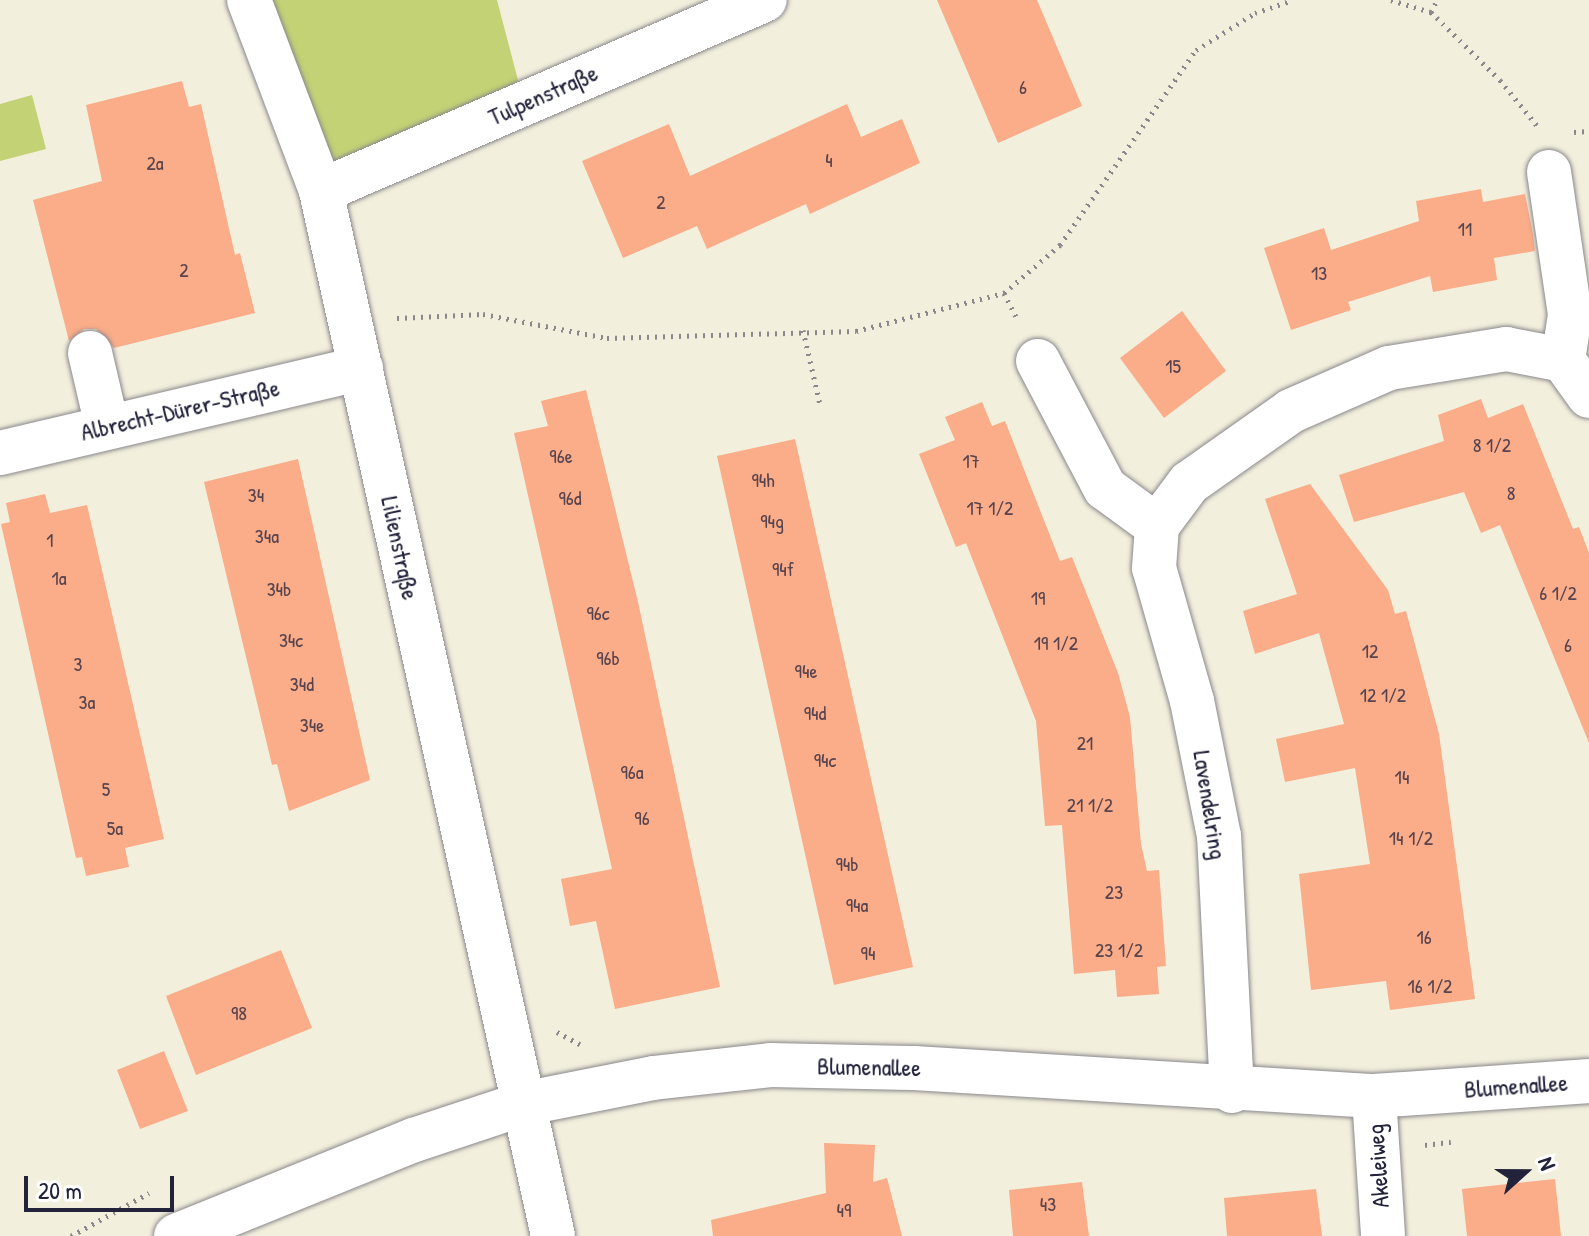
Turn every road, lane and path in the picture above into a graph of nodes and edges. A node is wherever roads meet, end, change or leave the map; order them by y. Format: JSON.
{"nodes":[{"id":1,"x":249,"y":0,"type":"edge"},
{"id":2,"x":765,"y":0,"type":"edge"},
{"id":3,"x":1290,"y":0,"type":"edge"},
{"id":4,"x":1391,"y":0,"type":"edge"},
{"id":5,"x":1437,"y":0,"type":"edge"},
{"id":6,"x":1431,"y":12,"type":"junction"},
{"id":7,"x":1589,"y":131,"type":"edge"},
{"id":8,"x":1550,"y":146,"type":"junction"},
{"id":9,"x":321,"y":191,"type":"junction"},
{"id":10,"x":351,"y":325,"type":"junction"},
{"id":11,"x":803,"y":330,"type":"junction"},
{"id":12,"x":90,"y":353,"type":"dead end"},
{"id":13,"x":1563,"y":360,"type":"junction"},
{"id":14,"x":1038,"y":361,"type":"dead end"},
{"id":15,"x":361,"y":368,"type":"junction"},
{"id":16,"x":1589,"y":396,"type":"edge"},
{"id":17,"x":820,"y":404,"type":"dead end"},
{"id":18,"x":107,"y":426,"type":"junction"},
{"id":19,"x":0,"y":453,"type":"edge"},
{"id":20,"x":1157,"y":526,"type":"junction"},
{"id":21,"x":1589,"y":1081,"type":"edge"},
{"id":22,"x":1232,"y":1091,"type":"junction"},
{"id":23,"x":1374,"y":1096,"type":"junction"},
{"id":24,"x":522,"y":1104,"type":"junction"},
{"id":25,"x":1466,"y":1141,"type":"dead end"},
{"id":26,"x":1376,"y":1150,"type":"junction"},
{"id":27,"x":176,"y":1236,"type":"edge"},
{"id":28,"x":553,"y":1236,"type":"edge"},
{"id":29,"x":1383,"y":1236,"type":"edge"}],
"edges":[{"from":1,"to":9,"type":"street","name":"Lilienstraße"},
{"from":2,"to":9,"type":"street","name":"Tulpenstraße"},
{"from":3,"to":11,"type":"path"},
{"from":4,"to":6,"type":"path"},
{"from":5,"to":6,"type":"path"},
{"from":6,"to":8,"type":"path"},
{"from":7,"to":8,"type":"path"},
{"from":8,"to":13,"type":"street"},
{"from":9,"to":10,"type":"street","name":"Lilienstraße"},
{"from":10,"to":11,"type":"path"},
{"from":10,"to":15,"type":"street","name":"Lilienstraße"},
{"from":11,"to":17,"type":"path"},
{"from":12,"to":18,"type":"street"},
{"from":13,"to":16,"type":"street"},
{"from":13,"to":20,"type":"street"},
{"from":14,"to":20,"type":"street"},
{"from":15,"to":18,"type":"street","name":"Albrecht-Dürer-Straße"},
{"from":15,"to":24,"type":"street","name":"Lilienstraße"},
{"from":18,"to":19,"type":"street","name":"Albrecht-Dürer-Straße"},
{"from":20,"to":22,"type":"street","name":"Lavendelring"},
{"from":21,"to":23,"type":"street","name":"Blumenallee"},
{"from":22,"to":23,"type":"street","name":"Blumenallee"},
{"from":22,"to":24,"type":"street","name":"Blumenallee"},
{"from":23,"to":26,"type":"street","name":"Akeleiweg"},
{"from":24,"to":27,"type":"street","name":"Blumenallee"},
{"from":24,"to":28,"type":"street","name":"Lilienstraße"},
{"from":25,"to":26,"type":"path"},
{"from":26,"to":29,"type":"street","name":"Akeleiweg"}]}
